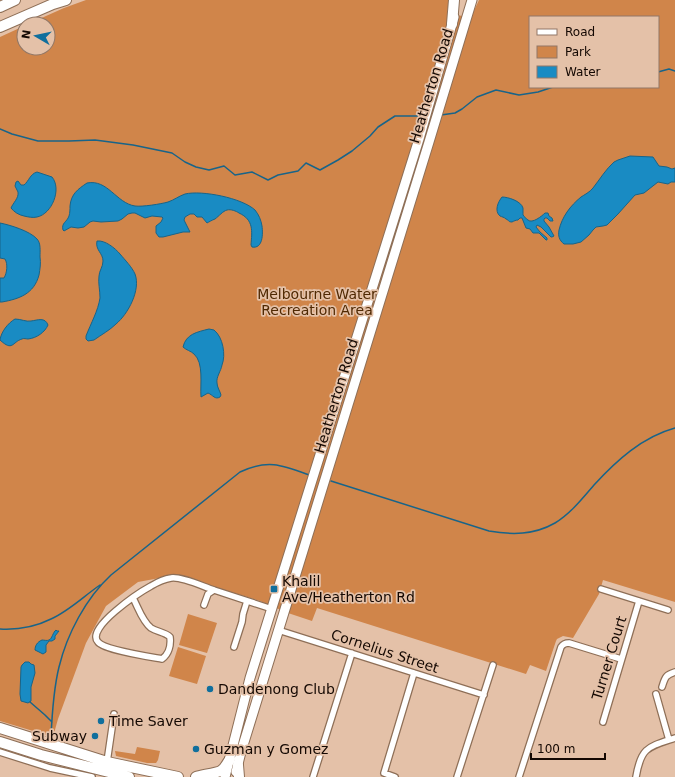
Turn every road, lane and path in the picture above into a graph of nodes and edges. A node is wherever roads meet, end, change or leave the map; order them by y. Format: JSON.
{"nodes":[{"id":1,"x":15,"y":0,"type":"edge"},
{"id":2,"x":66,"y":0,"type":"edge"},
{"id":3,"x":454,"y":0,"type":"edge"},
{"id":4,"x":459,"y":0,"type":"edge"},
{"id":5,"x":472,"y":0,"type":"edge"},
{"id":6,"x":0,"y":7,"type":"edge"},
{"id":7,"x":452,"y":24,"type":"junction"},
{"id":8,"x":0,"y":27,"type":"edge"},
{"id":9,"x":601,"y":589,"type":"dead end"},
{"id":10,"x":214,"y":590,"type":"junction"},
{"id":11,"x":133,"y":598,"type":"junction"},
{"id":12,"x":247,"y":601,"type":"junction"},
{"id":13,"x":638,"y":601,"type":"junction"},
{"id":14,"x":204,"y":604,"type":"dead end"},
{"id":15,"x":272,"y":609,"type":"junction"},
{"id":16,"x":668,"y":610,"type":"dead end"},
{"id":17,"x":283,"y":613,"type":"junction"},
{"id":18,"x":267,"y":626,"type":"junction"},
{"id":19,"x":278,"y":630,"type":"junction"},
{"id":20,"x":234,"y":647,"type":"dead end"},
{"id":21,"x":352,"y":653,"type":"junction"},
{"id":22,"x":621,"y":659,"type":"junction"},
{"id":23,"x":493,"y":665,"type":"dead end"},
{"id":24,"x":675,"y":672,"type":"edge"},
{"id":25,"x":414,"y":673,"type":"junction"},
{"id":26,"x":662,"y":687,"type":"dead end"},
{"id":27,"x":656,"y":694,"type":"dead end"},
{"id":28,"x":484,"y":695,"type":"junction"},
{"id":29,"x":114,"y":714,"type":"dead end"},
{"id":30,"x":603,"y":722,"type":"dead end"},
{"id":31,"x":0,"y":728,"type":"edge"},
{"id":32,"x":672,"y":739,"type":"edge"},
{"id":33,"x":0,"y":742,"type":"edge"},
{"id":34,"x":0,"y":752,"type":"edge"},
{"id":35,"x":107,"y":762,"type":"junction"},
{"id":36,"x":234,"y":762,"type":"junction"},
{"id":37,"x":79,"y":776,"type":"edge"},
{"id":38,"x":92,"y":777,"type":"edge"},
{"id":39,"x":129,"y":777,"type":"edge"},
{"id":40,"x":178,"y":777,"type":"edge"},
{"id":41,"x":196,"y":777,"type":"edge"},
{"id":42,"x":225,"y":777,"type":"edge"},
{"id":43,"x":234,"y":777,"type":"edge"},
{"id":44,"x":240,"y":777,"type":"edge"},
{"id":45,"x":312,"y":777,"type":"edge"},
{"id":46,"x":395,"y":777,"type":"edge"},
{"id":47,"x":458,"y":777,"type":"edge"},
{"id":48,"x":519,"y":777,"type":"edge"},
{"id":49,"x":636,"y":777,"type":"edge"}],
"edges":[{"from":1,"to":6,"type":"highway"},
{"from":2,"to":8,"type":"highway"},
{"from":3,"to":7,"type":"highway"},
{"from":4,"to":7,"type":"main road","name":"Heatherton Road"},
{"from":5,"to":17,"type":"main road","name":"Heatherton Road"},
{"from":7,"to":15,"type":"main road","name":"Heatherton Road"},
{"from":9,"to":13,"type":"street"},
{"from":10,"to":11,"type":"street"},
{"from":10,"to":12,"type":"street"},
{"from":10,"to":14,"type":"street"},
{"from":11,"to":11,"type":"street"},
{"from":12,"to":15,"type":"street"},
{"from":12,"to":20,"type":"street"},
{"from":13,"to":16,"type":"street"},
{"from":13,"to":22,"type":"street","name":"Turner Court"},
{"from":15,"to":17,"type":"main road"},
{"from":15,"to":18,"type":"main road","name":"Heatherton Road"},
{"from":17,"to":19,"type":"main road","name":"Heatherton Road"},
{"from":18,"to":19,"type":"main road"},
{"from":18,"to":36,"type":"main road","name":"Heatherton Road"},
{"from":19,"to":21,"type":"street","name":"Cornelius Street"},
{"from":19,"to":36,"type":"main road","name":"Heatherton Road"},
{"from":21,"to":25,"type":"street","name":"Cornelius Street"},
{"from":21,"to":45,"type":"street"},
{"from":22,"to":30,"type":"street","name":"Turner Court"},
{"from":22,"to":48,"type":"street"},
{"from":23,"to":28,"type":"street"},
{"from":24,"to":26,"type":"street"},
{"from":25,"to":28,"type":"street","name":"Cornelius Street"},
{"from":25,"to":46,"type":"street"},
{"from":27,"to":32,"type":"street"},
{"from":28,"to":47,"type":"street"},
{"from":29,"to":35,"type":"street"},
{"from":31,"to":35,"type":"highway"},
{"from":32,"to":49,"type":"street"},
{"from":33,"to":39,"type":"highway"},
{"from":34,"to":37,"type":"street"},
{"from":35,"to":40,"type":"highway"},
{"from":36,"to":41,"type":"highway"},
{"from":36,"to":42,"type":"main road","name":"Heatherton Road"},
{"from":36,"to":43,"type":"main road","name":"Heatherton Road"},
{"from":36,"to":44,"type":"highway"},
{"from":37,"to":38,"type":"street"}]}
